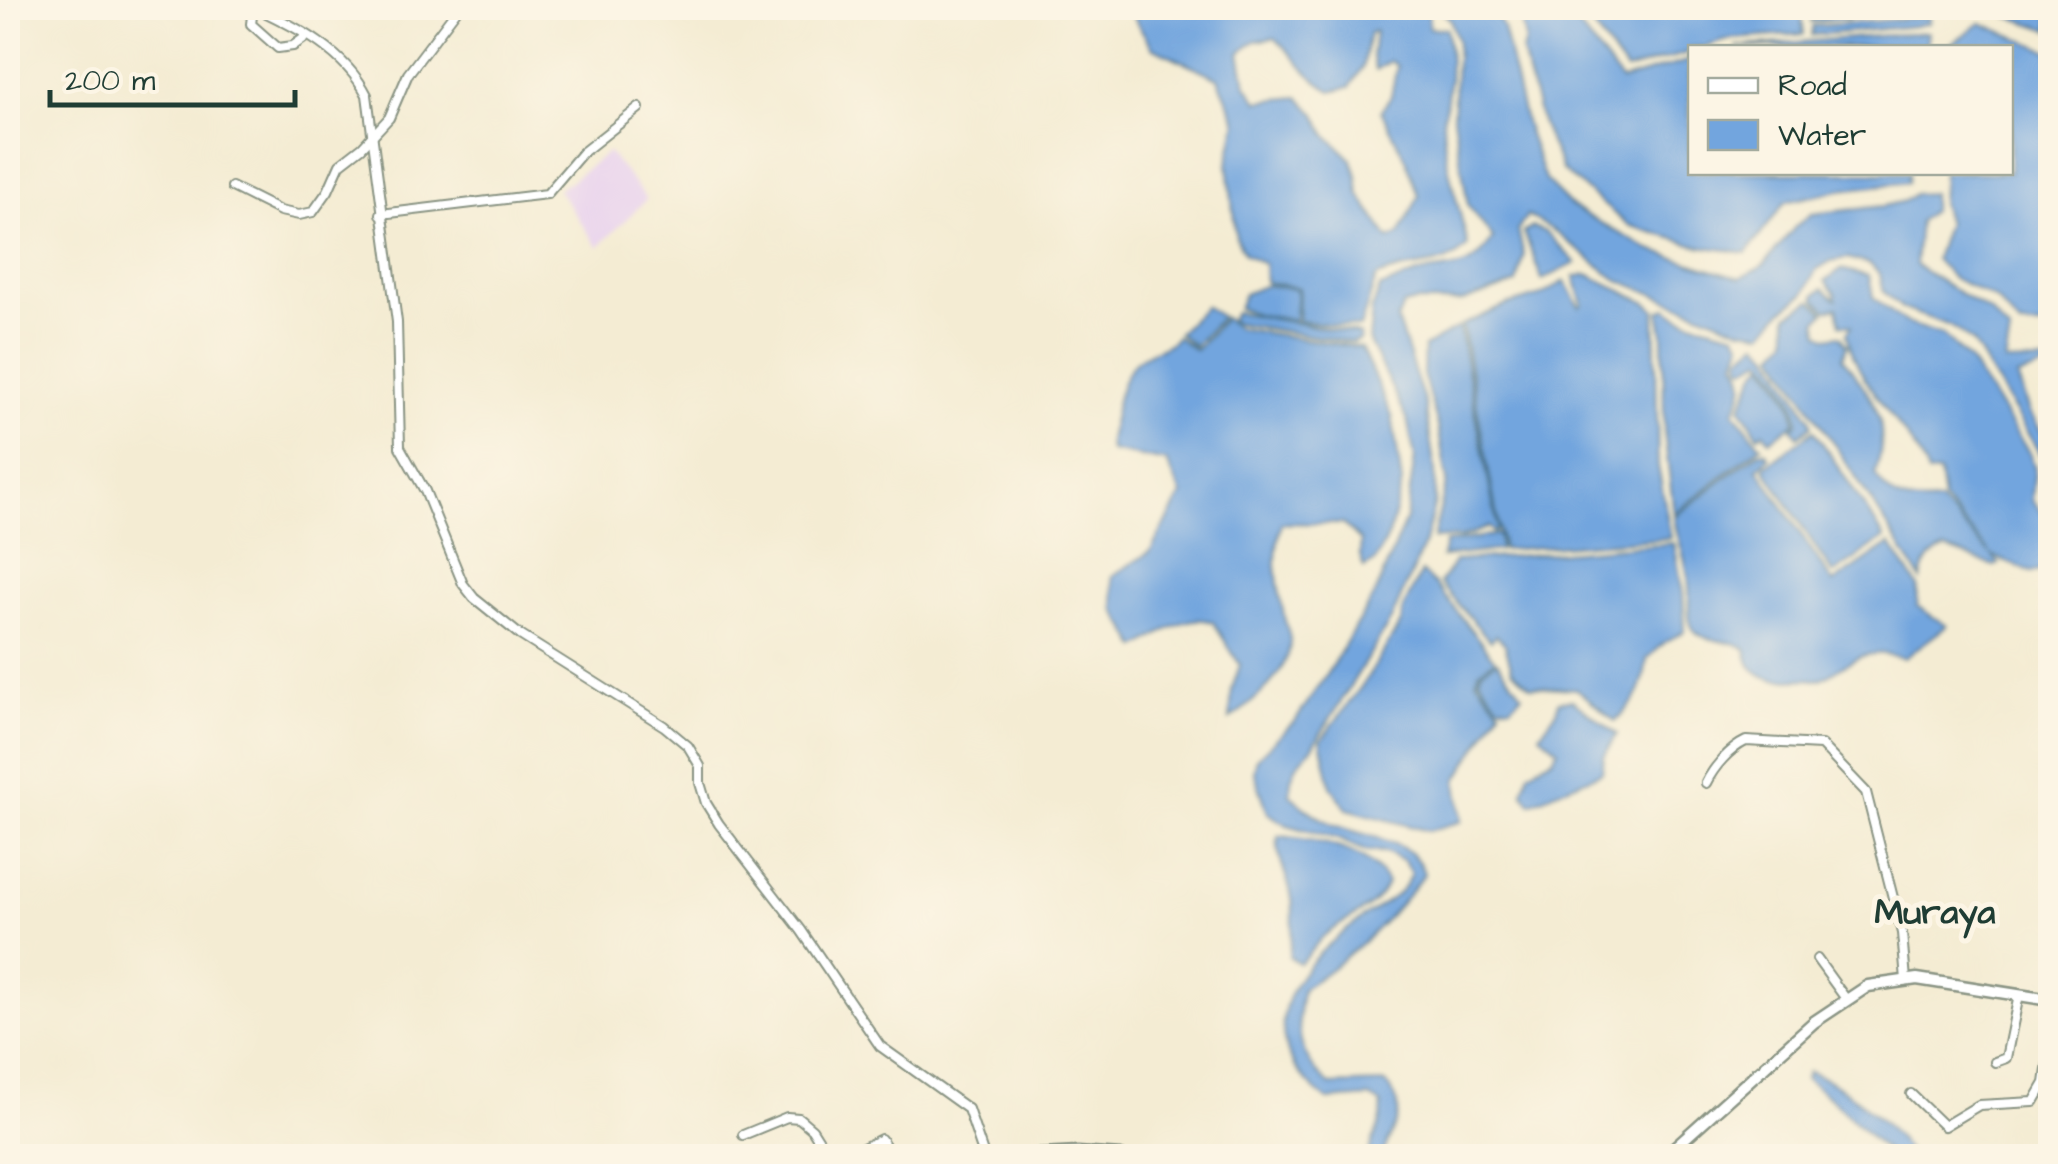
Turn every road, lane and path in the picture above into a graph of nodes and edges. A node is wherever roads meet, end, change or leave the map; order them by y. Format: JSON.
{"nodes":[{"id":1,"x":22,"y":8,"type":"edge"},
{"id":2,"x":68,"y":8,"type":"edge"},
{"id":3,"x":255,"y":8,"type":"edge"},
{"id":4,"x":458,"y":8,"type":"edge"},
{"id":5,"x":308,"y":36,"type":"junction"},
{"id":6,"x":640,"y":108,"type":"dead end"},
{"id":7,"x":373,"y":136,"type":"junction"},
{"id":8,"x":232,"y":187,"type":"dead end"},
{"id":9,"x":381,"y":214,"type":"junction"},
{"id":10,"x":1706,"y":783,"type":"dead end"},
{"id":11,"x":1817,"y":959,"type":"dead end"},
{"id":12,"x":1906,"y":980,"type":"junction"},
{"id":13,"x":2020,"y":995,"type":"junction"},
{"id":14,"x":1846,"y":999,"type":"junction"},
{"id":15,"x":2050,"y":1000,"type":"edge"},
{"id":16,"x":2050,"y":1048,"type":"edge"},
{"id":17,"x":1995,"y":1062,"type":"dead end"},
{"id":18,"x":1911,"y":1094,"type":"dead end"},
{"id":19,"x":743,"y":1135,"type":"dead end"},
{"id":20,"x":830,"y":1156,"type":"edge"},
{"id":21,"x":848,"y":1156,"type":"edge"},
{"id":22,"x":892,"y":1156,"type":"edge"},
{"id":23,"x":984,"y":1156,"type":"edge"},
{"id":24,"x":1022,"y":1156,"type":"edge"},
{"id":25,"x":1121,"y":1156,"type":"edge"},
{"id":26,"x":1665,"y":1156,"type":"edge"}],
"edges":[{"from":1,"to":2,"type":"street"},
{"from":3,"to":5,"type":"street"},
{"from":3,"to":5,"type":"street"},
{"from":4,"to":7,"type":"street"},
{"from":5,"to":7,"type":"street"},
{"from":6,"to":9,"type":"street"},
{"from":7,"to":8,"type":"street"},
{"from":7,"to":9,"type":"street"},
{"from":9,"to":23,"type":"street"},
{"from":10,"to":12,"type":"street"},
{"from":11,"to":14,"type":"street"},
{"from":12,"to":13,"type":"main road"},
{"from":12,"to":14,"type":"main road"},
{"from":13,"to":15,"type":"main road"},
{"from":13,"to":17,"type":"street"},
{"from":14,"to":26,"type":"main road"},
{"from":16,"to":18,"type":"street"},
{"from":19,"to":20,"type":"street"},
{"from":21,"to":22,"type":"street"},
{"from":24,"to":25,"type":"main road"}]}
